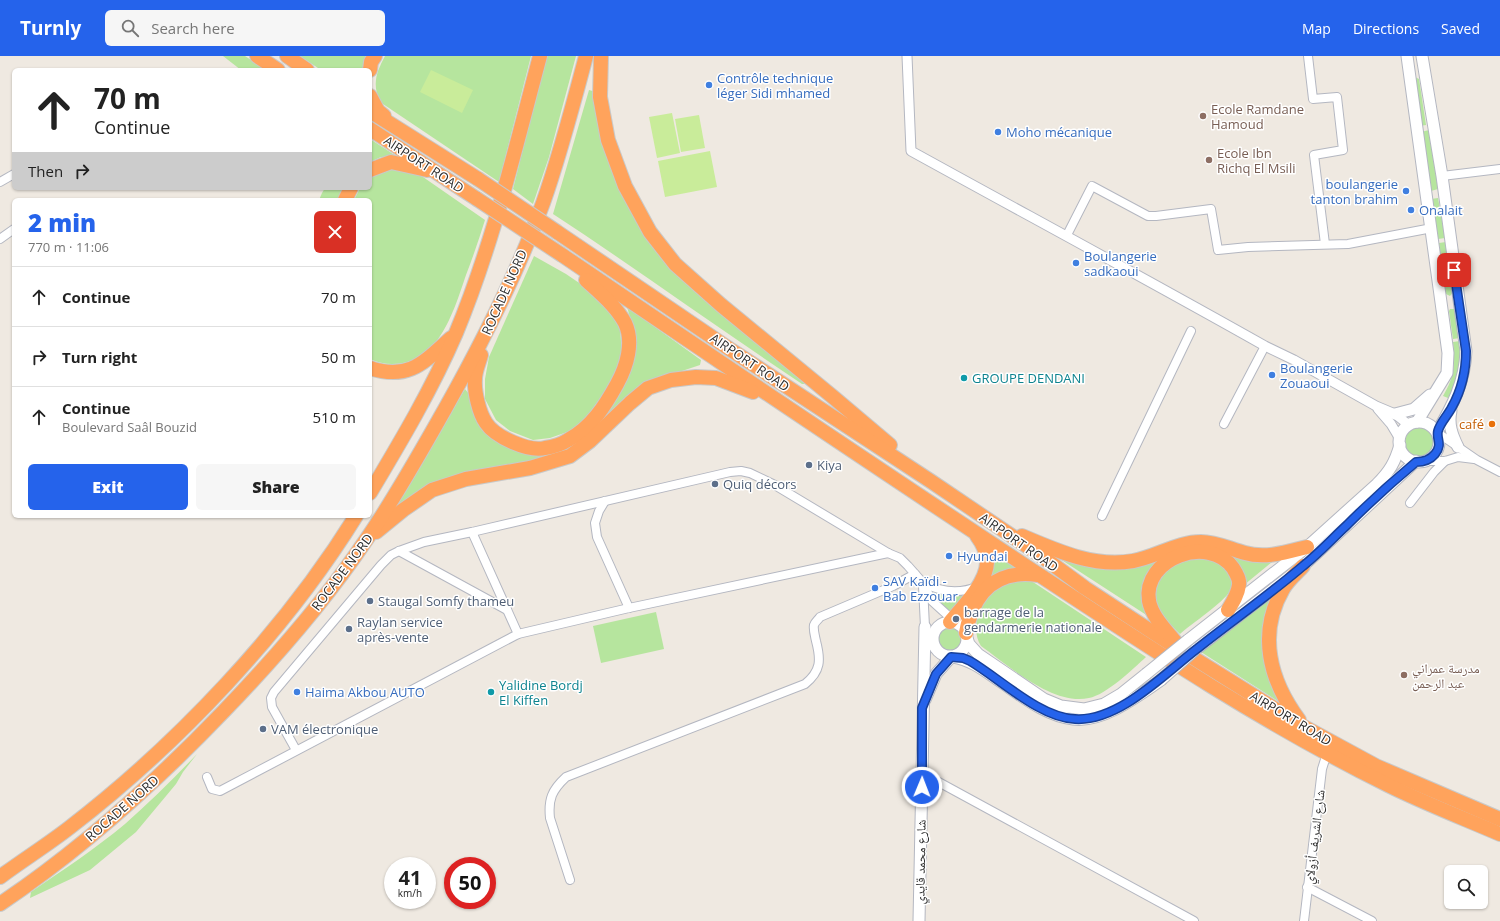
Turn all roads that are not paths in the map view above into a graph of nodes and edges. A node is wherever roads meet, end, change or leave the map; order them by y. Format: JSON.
{"nodes":[{"id":1,"x":257,"y":56,"type":"edge"},
{"id":2,"x":287,"y":56,"type":"edge"},
{"id":3,"x":375,"y":56,"type":"edge"},
{"id":4,"x":540,"y":56,"type":"edge"},
{"id":5,"x":586,"y":56,"type":"edge"},
{"id":6,"x":601,"y":56,"type":"edge"},
{"id":7,"x":907,"y":56,"type":"edge"},
{"id":8,"x":1308,"y":56,"type":"edge"},
{"id":9,"x":1407,"y":56,"type":"edge"},
{"id":10,"x":1422,"y":56,"type":"edge"},
{"id":11,"x":275,"y":68,"type":"edge"},
{"id":12,"x":304,"y":68,"type":"edge"},
{"id":13,"x":370,"y":68,"type":"edge"},
{"id":14,"x":1425,"y":72,"type":"junction"},
{"id":15,"x":1410,"y":75,"type":"junction"},
{"id":16,"x":372,"y":100,"type":"edge"},
{"id":17,"x":372,"y":112,"type":"edge"},
{"id":18,"x":394,"y":126,"type":"junction"},
{"id":19,"x":372,"y":130,"type":"edge"},
{"id":20,"x":372,"y":169,"type":"edge"},
{"id":21,"x":1500,"y":169,"type":"edge"},
{"id":22,"x":437,"y":173,"type":"junction"},
{"id":23,"x":12,"y":175,"type":"edge"},
{"id":24,"x":1442,"y":176,"type":"junction"},
{"id":25,"x":0,"y":182,"type":"edge"},
{"id":26,"x":1432,"y":228,"type":"junction"},
{"id":27,"x":12,"y":231,"type":"edge"},
{"id":28,"x":1067,"y":235,"type":"junction"},
{"id":29,"x":0,"y":240,"type":"edge"},
{"id":30,"x":1325,"y":244,"type":"junction"},
{"id":31,"x":562,"y":255,"type":"junction"},
{"id":32,"x":1458,"y":300,"type":"junction"},
{"id":33,"x":1441,"y":302,"type":"junction"},
{"id":34,"x":488,"y":328,"type":"junction"},
{"id":35,"x":1191,"y":331,"type":"dead end"},
{"id":36,"x":456,"y":333,"type":"junction"},
{"id":37,"x":1265,"y":346,"type":"junction"},
{"id":38,"x":372,"y":369,"type":"edge"},
{"id":39,"x":1443,"y":381,"type":"junction"},
{"id":40,"x":780,"y":402,"type":"junction"},
{"id":41,"x":1376,"y":406,"type":"junction"},
{"id":42,"x":1453,"y":406,"type":"junction"},
{"id":43,"x":1395,"y":414,"type":"junction"},
{"id":44,"x":1413,"y":423,"type":"junction"},
{"id":45,"x":1224,"y":424,"type":"dead end"},
{"id":46,"x":1438,"y":433,"type":"junction"},
{"id":47,"x":1400,"y":442,"type":"junction"},
{"id":48,"x":1458,"y":447,"type":"junction"},
{"id":49,"x":1477,"y":460,"type":"junction"},
{"id":50,"x":1420,"y":461,"type":"junction"},
{"id":51,"x":1445,"y":461,"type":"junction"},
{"id":52,"x":1500,"y":472,"type":"edge"},
{"id":53,"x":932,"y":482,"type":"junction"},
{"id":54,"x":372,"y":490,"type":"edge"},
{"id":55,"x":605,"y":501,"type":"junction"},
{"id":56,"x":1410,"y":502,"type":"dead end"},
{"id":57,"x":1102,"y":516,"type":"dead end"},
{"id":58,"x":355,"y":518,"type":"edge"},
{"id":59,"x":992,"y":522,"type":"junction"},
{"id":60,"x":472,"y":532,"type":"junction"},
{"id":61,"x":974,"y":533,"type":"junction"},
{"id":62,"x":367,"y":540,"type":"junction"},
{"id":63,"x":1308,"y":547,"type":"junction"},
{"id":64,"x":399,"y":551,"type":"junction"},
{"id":65,"x":888,"y":553,"type":"junction"},
{"id":66,"x":1303,"y":566,"type":"junction"},
{"id":67,"x":915,"y":574,"type":"junction"},
{"id":68,"x":1038,"y":575,"type":"junction"},
{"id":69,"x":922,"y":583,"type":"junction"},
{"id":70,"x":979,"y":585,"type":"junction"},
{"id":71,"x":630,"y":608,"type":"junction"},
{"id":72,"x":507,"y":610,"type":"junction"},
{"id":73,"x":1228,"y":610,"type":"junction"},
{"id":74,"x":953,"y":621,"type":"junction"},
{"id":75,"x":518,"y":634,"type":"junction"},
{"id":76,"x":931,"y":636,"type":"junction"},
{"id":77,"x":967,"y":636,"type":"junction"},
{"id":78,"x":1190,"y":648,"type":"junction"},
{"id":79,"x":952,"y":657,"type":"junction"},
{"id":80,"x":922,"y":708,"type":"junction"},
{"id":81,"x":1304,"y":727,"type":"junction"},
{"id":82,"x":296,"y":750,"type":"junction"},
{"id":83,"x":1327,"y":753,"type":"junction"},
{"id":84,"x":922,"y":772,"type":"junction"},
{"id":85,"x":207,"y":777,"type":"dead end"},
{"id":86,"x":1500,"y":819,"type":"edge"},
{"id":87,"x":1500,"y":834,"type":"edge"},
{"id":88,"x":0,"y":877,"type":"edge"},
{"id":89,"x":570,"y":880,"type":"dead end"},
{"id":90,"x":1308,"y":887,"type":"junction"},
{"id":91,"x":0,"y":904,"type":"edge"},
{"id":92,"x":918,"y":921,"type":"edge"},
{"id":93,"x":1194,"y":921,"type":"edge"},
{"id":94,"x":1304,"y":921,"type":"edge"},
{"id":95,"x":1372,"y":921,"type":"edge"}],
"edges":[{"from":1,"to":11,"type":"highway"},
{"from":2,"to":12,"type":"highway"},
{"from":3,"to":13,"type":"highway"},
{"from":4,"to":36,"type":"highway"},
{"from":5,"to":34,"type":"highway","name":"ROCADE NORD"},
{"from":6,"to":53,"type":"highway"},
{"from":7,"to":28,"type":"street"},
{"from":8,"to":30,"type":"street"},
{"from":9,"to":15,"type":"main road"},
{"from":10,"to":14,"type":"main road"},
{"from":14,"to":15,"type":"main road"},
{"from":14,"to":24,"type":"main road"},
{"from":15,"to":26,"type":"main road"},
{"from":16,"to":18,"type":"highway"},
{"from":17,"to":18,"type":"highway","name":"AIRPORT ROAD"},
{"from":18,"to":53,"type":"highway","name":"AIRPORT ROAD","bridge":true},
{"from":19,"to":22,"type":"highway","name":"AIRPORT ROAD"},
{"from":20,"to":22,"type":"highway"},
{"from":21,"to":24,"type":"street"},
{"from":22,"to":31,"type":"highway","name":"AIRPORT ROAD","bridge":true},
{"from":23,"to":25,"type":"street"},
{"from":24,"to":32,"type":"main road"},
{"from":26,"to":30,"type":"street"},
{"from":26,"to":33,"type":"main road"},
{"from":27,"to":29,"type":"street"},
{"from":28,"to":30,"type":"street"},
{"from":28,"to":37,"type":"street"},
{"from":31,"to":34,"type":"highway"},
{"from":31,"to":40,"type":"highway","name":"AIRPORT ROAD"},
{"from":32,"to":33,"type":"main road"},
{"from":32,"to":42,"type":"main road"},
{"from":33,"to":39,"type":"main road"},
{"from":34,"to":62,"type":"highway","name":"ROCADE NORD"},
{"from":35,"to":57,"type":"street"},
{"from":36,"to":38,"type":"highway"},
{"from":36,"to":54,"type":"highway"},
{"from":37,"to":41,"type":"street"},
{"from":37,"to":45,"type":"street"},
{"from":39,"to":43,"type":"main road"},
{"from":39,"to":44,"type":"main road"},
{"from":40,"to":61,"type":"highway","name":"AIRPORT ROAD"},
{"from":40,"to":62,"type":"highway"},
{"from":41,"to":43,"type":"street"},
{"from":41,"to":47,"type":"street"},
{"from":42,"to":46,"type":"main road"},
{"from":42,"to":48,"type":"main road"},
{"from":43,"to":44,"type":"street"},
{"from":44,"to":46,"type":"main road"},
{"from":44,"to":47,"type":"main road"},
{"from":46,"to":48,"type":"street"},
{"from":46,"to":50,"type":"main road"},
{"from":47,"to":50,"type":"main road"},
{"from":47,"to":63,"type":"main road"},
{"from":48,"to":49,"type":"street"},
{"from":49,"to":51,"type":"street"},
{"from":49,"to":52,"type":"street"},
{"from":50,"to":51,"type":"street"},
{"from":50,"to":66,"type":"main road"},
{"from":51,"to":56,"type":"street"},
{"from":53,"to":59,"type":"highway","name":"AIRPORT ROAD"},
{"from":55,"to":60,"type":"street"},
{"from":55,"to":65,"type":"street"},
{"from":55,"to":71,"type":"street"},
{"from":58,"to":88,"type":"highway","name":"ROCADE NORD"},
{"from":59,"to":63,"type":"highway"},
{"from":59,"to":78,"type":"highway","name":"AIRPORT ROAD"},
{"from":60,"to":64,"type":"street"},
{"from":60,"to":72,"type":"street"},
{"from":61,"to":68,"type":"highway","name":"AIRPORT ROAD"},
{"from":61,"to":70,"type":"highway"},
{"from":62,"to":91,"type":"highway","name":"ROCADE NORD"},
{"from":63,"to":73,"type":"main road"},
{"from":64,"to":72,"type":"street"},
{"from":64,"to":82,"type":"street"},
{"from":65,"to":67,"type":"street"},
{"from":65,"to":71,"type":"street"},
{"from":66,"to":78,"type":"main road"},
{"from":66,"to":81,"type":"highway"},
{"from":67,"to":69,"type":"street"},
{"from":67,"to":89,"type":"street"},
{"from":68,"to":77,"type":"highway"},
{"from":68,"to":83,"type":"highway","name":"AIRPORT ROAD"},
{"from":69,"to":70,"type":"street"},
{"from":69,"to":74,"type":"street"},
{"from":69,"to":76,"type":"street"},
{"from":70,"to":74,"type":"highway"},
{"from":71,"to":75,"type":"street"},
{"from":72,"to":75,"type":"street"},
{"from":73,"to":78,"type":"main road"},
{"from":73,"to":78,"type":"highway"},
{"from":74,"to":76,"type":"main road"},
{"from":74,"to":77,"type":"main road"},
{"from":75,"to":82,"type":"street"},
{"from":76,"to":79,"type":"main road"},
{"from":76,"to":80,"type":"main road","name":"شارع محمد قايدي"},
{"from":77,"to":78,"type":"main road","bridge":true},
{"from":77,"to":79,"type":"main road"},
{"from":78,"to":79,"type":"main road","bridge":true},
{"from":78,"to":81,"type":"highway","name":"AIRPORT ROAD"},
{"from":79,"to":80,"type":"main road"},
{"from":80,"to":84,"type":"main road","name":"شارع محمد قايدي"},
{"from":81,"to":86,"type":"highway","name":"AIRPORT ROAD"},
{"from":82,"to":85,"type":"street"},
{"from":83,"to":87,"type":"highway","name":"AIRPORT ROAD"},
{"from":83,"to":90,"type":"street","name":"شارع الشريف أزولاي"},
{"from":84,"to":92,"type":"main road","name":"شارع محمد قايدي"},
{"from":84,"to":93,"type":"street"},
{"from":90,"to":94,"type":"street","name":"شارع الشريف أزولاي"},
{"from":90,"to":95,"type":"street"}]}
